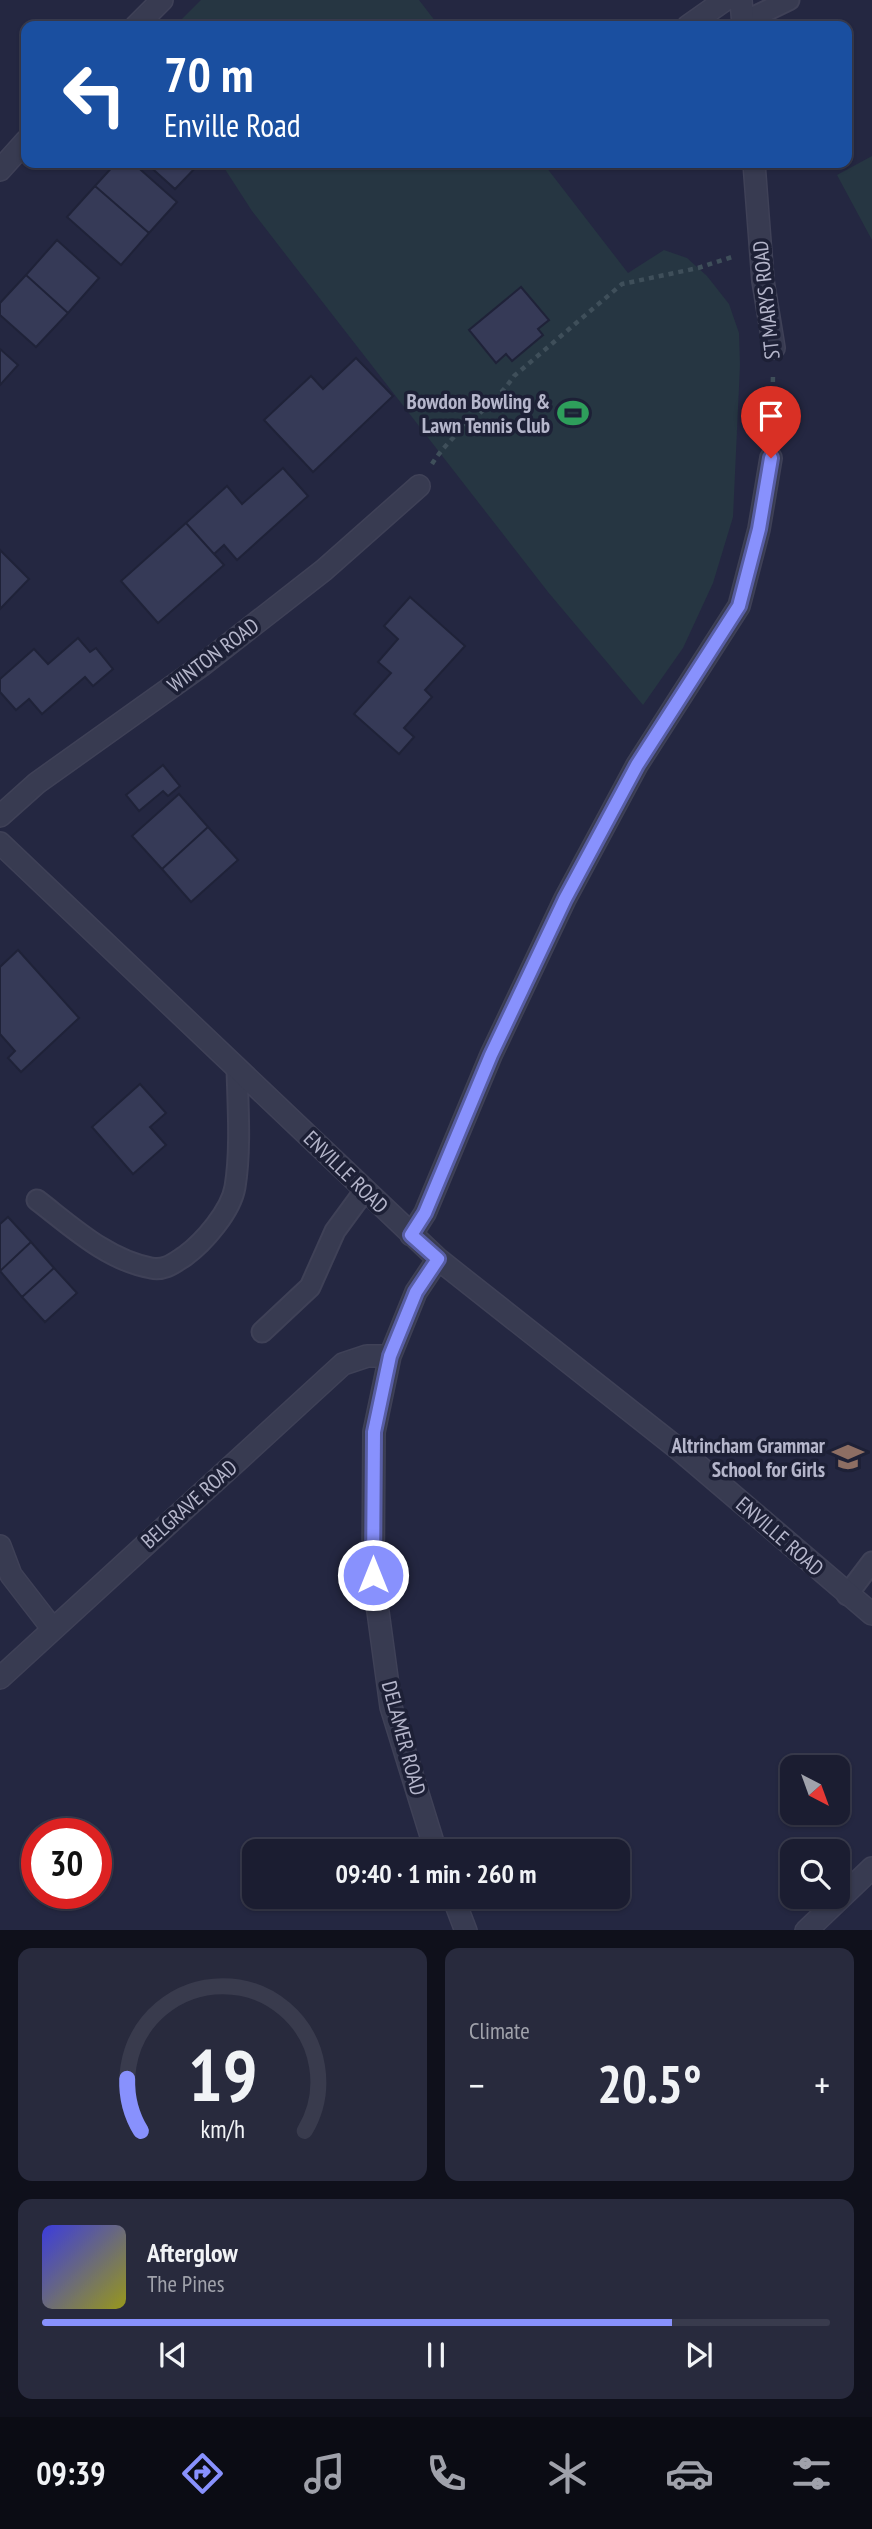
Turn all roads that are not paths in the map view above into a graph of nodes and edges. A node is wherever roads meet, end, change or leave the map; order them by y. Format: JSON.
{"nodes":[{"id":1,"x":162,"y":0,"type":"edge"},
{"id":2,"x":725,"y":0,"type":"edge"},
{"id":3,"x":741,"y":0,"type":"edge"},
{"id":4,"x":789,"y":0,"type":"edge"},
{"id":5,"x":141,"y":21,"type":"edge"},
{"id":6,"x":695,"y":21,"type":"edge"},
{"id":7,"x":743,"y":21,"type":"edge"},
{"id":8,"x":749,"y":21,"type":"edge"},
{"id":9,"x":21,"y":147,"type":"edge"},
{"id":10,"x":754,"y":168,"type":"edge"},
{"id":11,"x":0,"y":170,"type":"edge"},
{"id":12,"x":774,"y":348,"type":"road end"},
{"id":13,"x":771,"y":458,"type":"road end"},
{"id":14,"x":419,"y":486,"type":"road end"},
{"id":15,"x":0,"y":816,"type":"edge"},
{"id":16,"x":0,"y":843,"type":"edge"},
{"id":17,"x":237,"y":1069,"type":"junction"},
{"id":18,"x":365,"y":1190,"type":"junction"},
{"id":19,"x":37,"y":1200,"type":"dead end"},
{"id":20,"x":411,"y":1235,"type":"junction"},
{"id":21,"x":438,"y":1259,"type":"junction"},
{"id":22,"x":262,"y":1332,"type":"dead end"},
{"id":23,"x":390,"y":1356,"type":"junction"},
{"id":24,"x":0,"y":1546,"type":"edge"},
{"id":25,"x":872,"y":1562,"type":"edge"},
{"id":26,"x":847,"y":1595,"type":"junction"},
{"id":27,"x":872,"y":1614,"type":"edge"},
{"id":28,"x":52,"y":1629,"type":"junction"},
{"id":29,"x":0,"y":1678,"type":"edge"},
{"id":30,"x":432,"y":1839,"type":"edge"},
{"id":31,"x":872,"y":1868,"type":"edge"},
{"id":32,"x":458,"y":1909,"type":"edge"},
{"id":33,"x":466,"y":1930,"type":"edge"},
{"id":34,"x":806,"y":1930,"type":"edge"}],
"edges":[{"from":1,"to":5,"type":"street"},
{"from":2,"to":6,"type":"street"},
{"from":3,"to":7,"type":"street"},
{"from":4,"to":8,"type":"lane"},
{"from":9,"to":11,"type":"street"},
{"from":10,"to":12,"type":"street","name":"ST MARYS ROAD"},
{"from":13,"to":20,"type":"street"},
{"from":14,"to":15,"type":"street","name":"WINTON ROAD"},
{"from":16,"to":17,"type":"street","name":"ENVILLE ROAD"},
{"from":17,"to":18,"type":"street","name":"ENVILLE ROAD"},
{"from":17,"to":19,"type":"lane"},
{"from":18,"to":20,"type":"street","name":"ENVILLE ROAD"},
{"from":18,"to":22,"type":"lane"},
{"from":20,"to":21,"type":"street","name":"ENVILLE ROAD"},
{"from":21,"to":23,"type":"street","name":"DELAMER ROAD"},
{"from":21,"to":26,"type":"street","name":"ENVILLE ROAD"},
{"from":23,"to":28,"type":"street","name":"BELGRAVE ROAD"},
{"from":23,"to":30,"type":"street","name":"DELAMER ROAD"},
{"from":24,"to":28,"type":"street"},
{"from":25,"to":26,"type":"lane"},
{"from":26,"to":27,"type":"street","name":"ENVILLE ROAD"},
{"from":28,"to":29,"type":"street","name":"BELGRAVE ROAD"},
{"from":31,"to":34,"type":"street"},
{"from":32,"to":33,"type":"street"}]}
